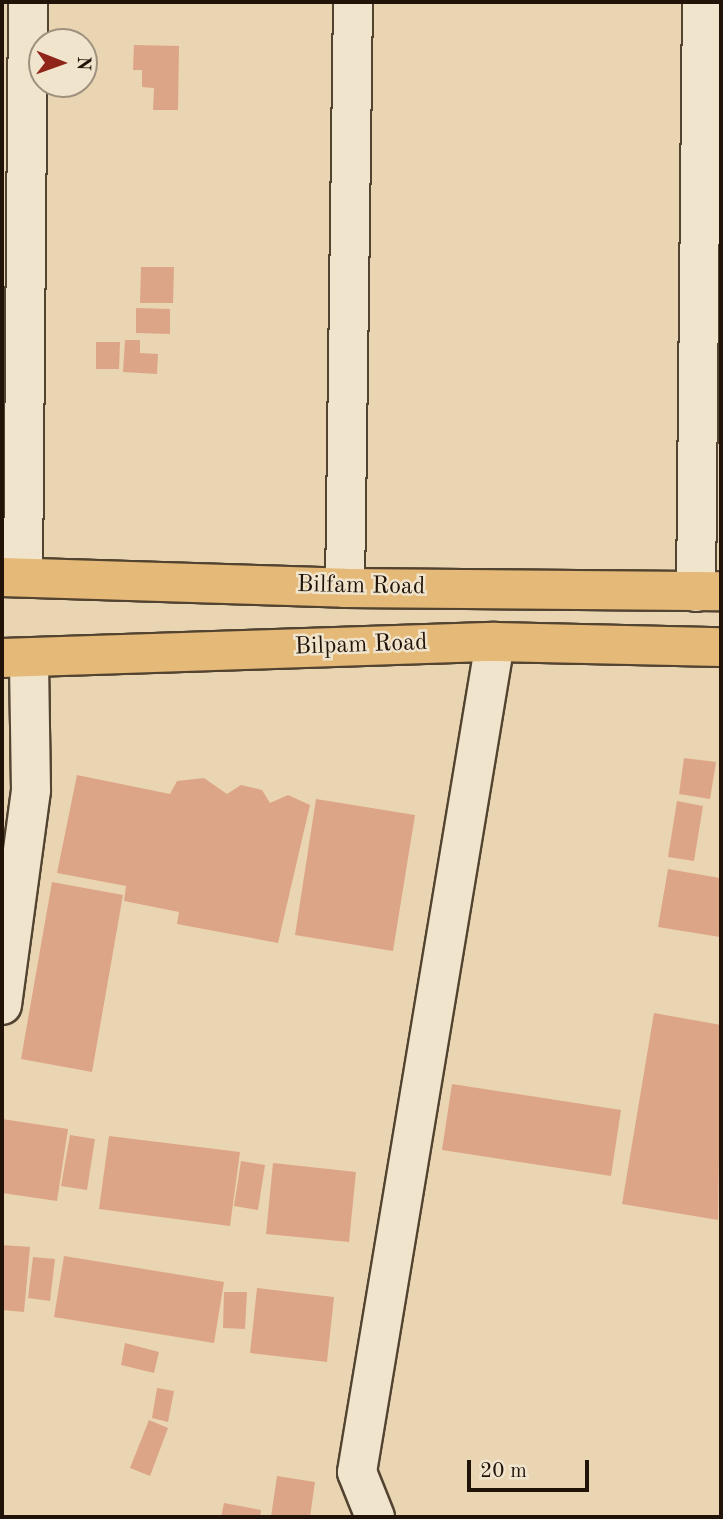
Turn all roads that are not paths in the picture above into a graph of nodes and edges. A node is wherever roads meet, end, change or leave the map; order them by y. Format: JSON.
{"nodes":[{"id":1,"x":27,"y":2,"type":"edge"},
{"id":2,"x":353,"y":2,"type":"edge"},
{"id":3,"x":702,"y":2,"type":"edge"},
{"id":4,"x":13,"y":577,"type":"edge"},
{"id":5,"x":345,"y":588,"type":"junction"},
{"id":6,"x":708,"y":592,"type":"edge"},
{"id":7,"x":495,"y":642,"type":"junction"},
{"id":8,"x":721,"y":647,"type":"edge"},
{"id":9,"x":15,"y":658,"type":"edge"},
{"id":10,"x":2,"y":1005,"type":"edge"},
{"id":11,"x":375,"y":1517,"type":"edge"}],
"edges":[{"from":1,"to":4,"type":"street"},
{"from":2,"to":5,"type":"street"},
{"from":3,"to":6,"type":"street"},
{"from":4,"to":5,"type":"main road","name":"Bilfam Road"},
{"from":5,"to":6,"type":"main road","name":"Bilfam Road"},
{"from":7,"to":8,"type":"main road","name":"Bilpam Road"},
{"from":7,"to":9,"type":"main road","name":"Bilpam Road"},
{"from":7,"to":11,"type":"street"},
{"from":9,"to":10,"type":"street"}]}
